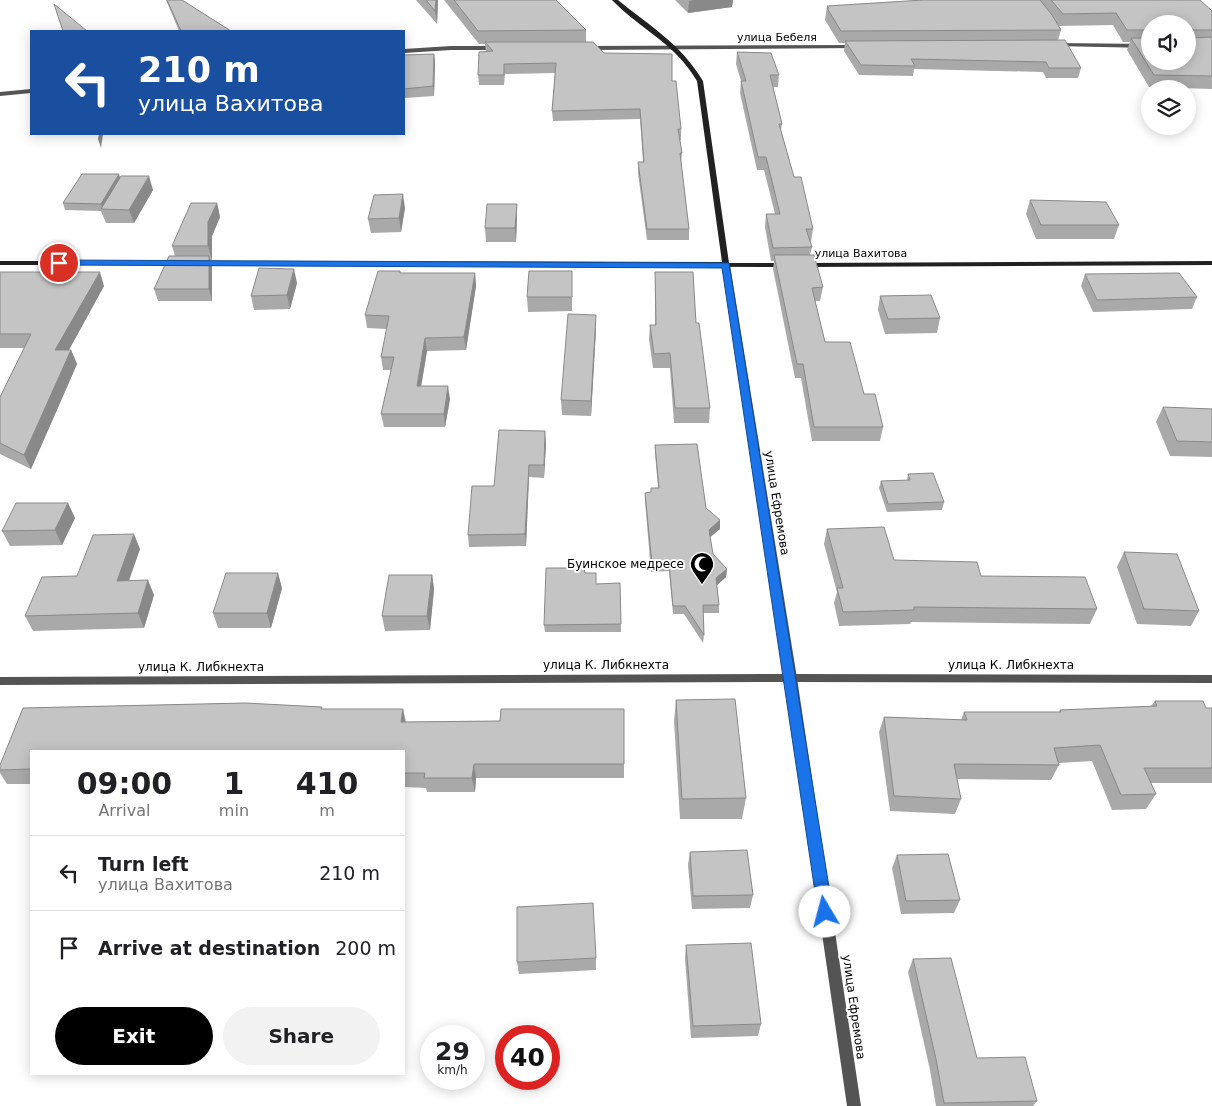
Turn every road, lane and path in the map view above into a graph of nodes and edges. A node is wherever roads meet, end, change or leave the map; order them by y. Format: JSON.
{"nodes":[{"id":1,"x":615,"y":0,"type":"edge"},
{"id":2,"x":1062,"y":37,"type":"edge"},
{"id":3,"x":1048,"y":45,"type":"edge"},
{"id":4,"x":1068,"y":45,"type":"junction"},
{"id":5,"x":1141,"y":46,"type":"edge"},
{"id":6,"x":862,"y":47,"type":"edge"},
{"id":7,"x":510,"y":48,"type":"edge"},
{"id":8,"x":578,"y":48,"type":"edge"},
{"id":9,"x":677,"y":48,"type":"junction"},
{"id":10,"x":405,"y":51,"type":"edge"},
{"id":11,"x":30,"y":91,"type":"edge"},
{"id":12,"x":0,"y":94,"type":"edge"},
{"id":13,"x":0,"y":263,"type":"edge"},
{"id":14,"x":1212,"y":263,"type":"edge"},
{"id":15,"x":726,"y":265,"type":"junction"},
{"id":16,"x":791,"y":678,"type":"junction"},
{"id":17,"x":1212,"y":679,"type":"edge"},
{"id":18,"x":0,"y":682,"type":"edge"},
{"id":19,"x":854,"y":1106,"type":"edge"}],
"edges":[{"from":1,"to":9,"type":"main road","name":"улица Ефремова"},
{"from":2,"to":4,"type":"street"},
{"from":3,"to":4,"type":"street"},
{"from":4,"to":5,"type":"street"},
{"from":6,"to":9,"type":"street","name":"улица Бебеля"},
{"from":7,"to":10,"type":"street"},
{"from":8,"to":9,"type":"street","name":"улица Бебеля"},
{"from":9,"to":15,"type":"main road","name":"улица Ефремова"},
{"from":11,"to":12,"type":"street"},
{"from":13,"to":15,"type":"main road","name":"улица Вахитова"},
{"from":14,"to":15,"type":"main road","name":"улица Вахитова"},
{"from":15,"to":16,"type":"street","name":"улица Ефремова"},
{"from":16,"to":17,"type":"street","name":"улица К. Либкнехта"},
{"from":16,"to":18,"type":"street","name":"улица К. Либкнехта"},
{"from":16,"to":19,"type":"street","name":"улица Ефремова"}]}
